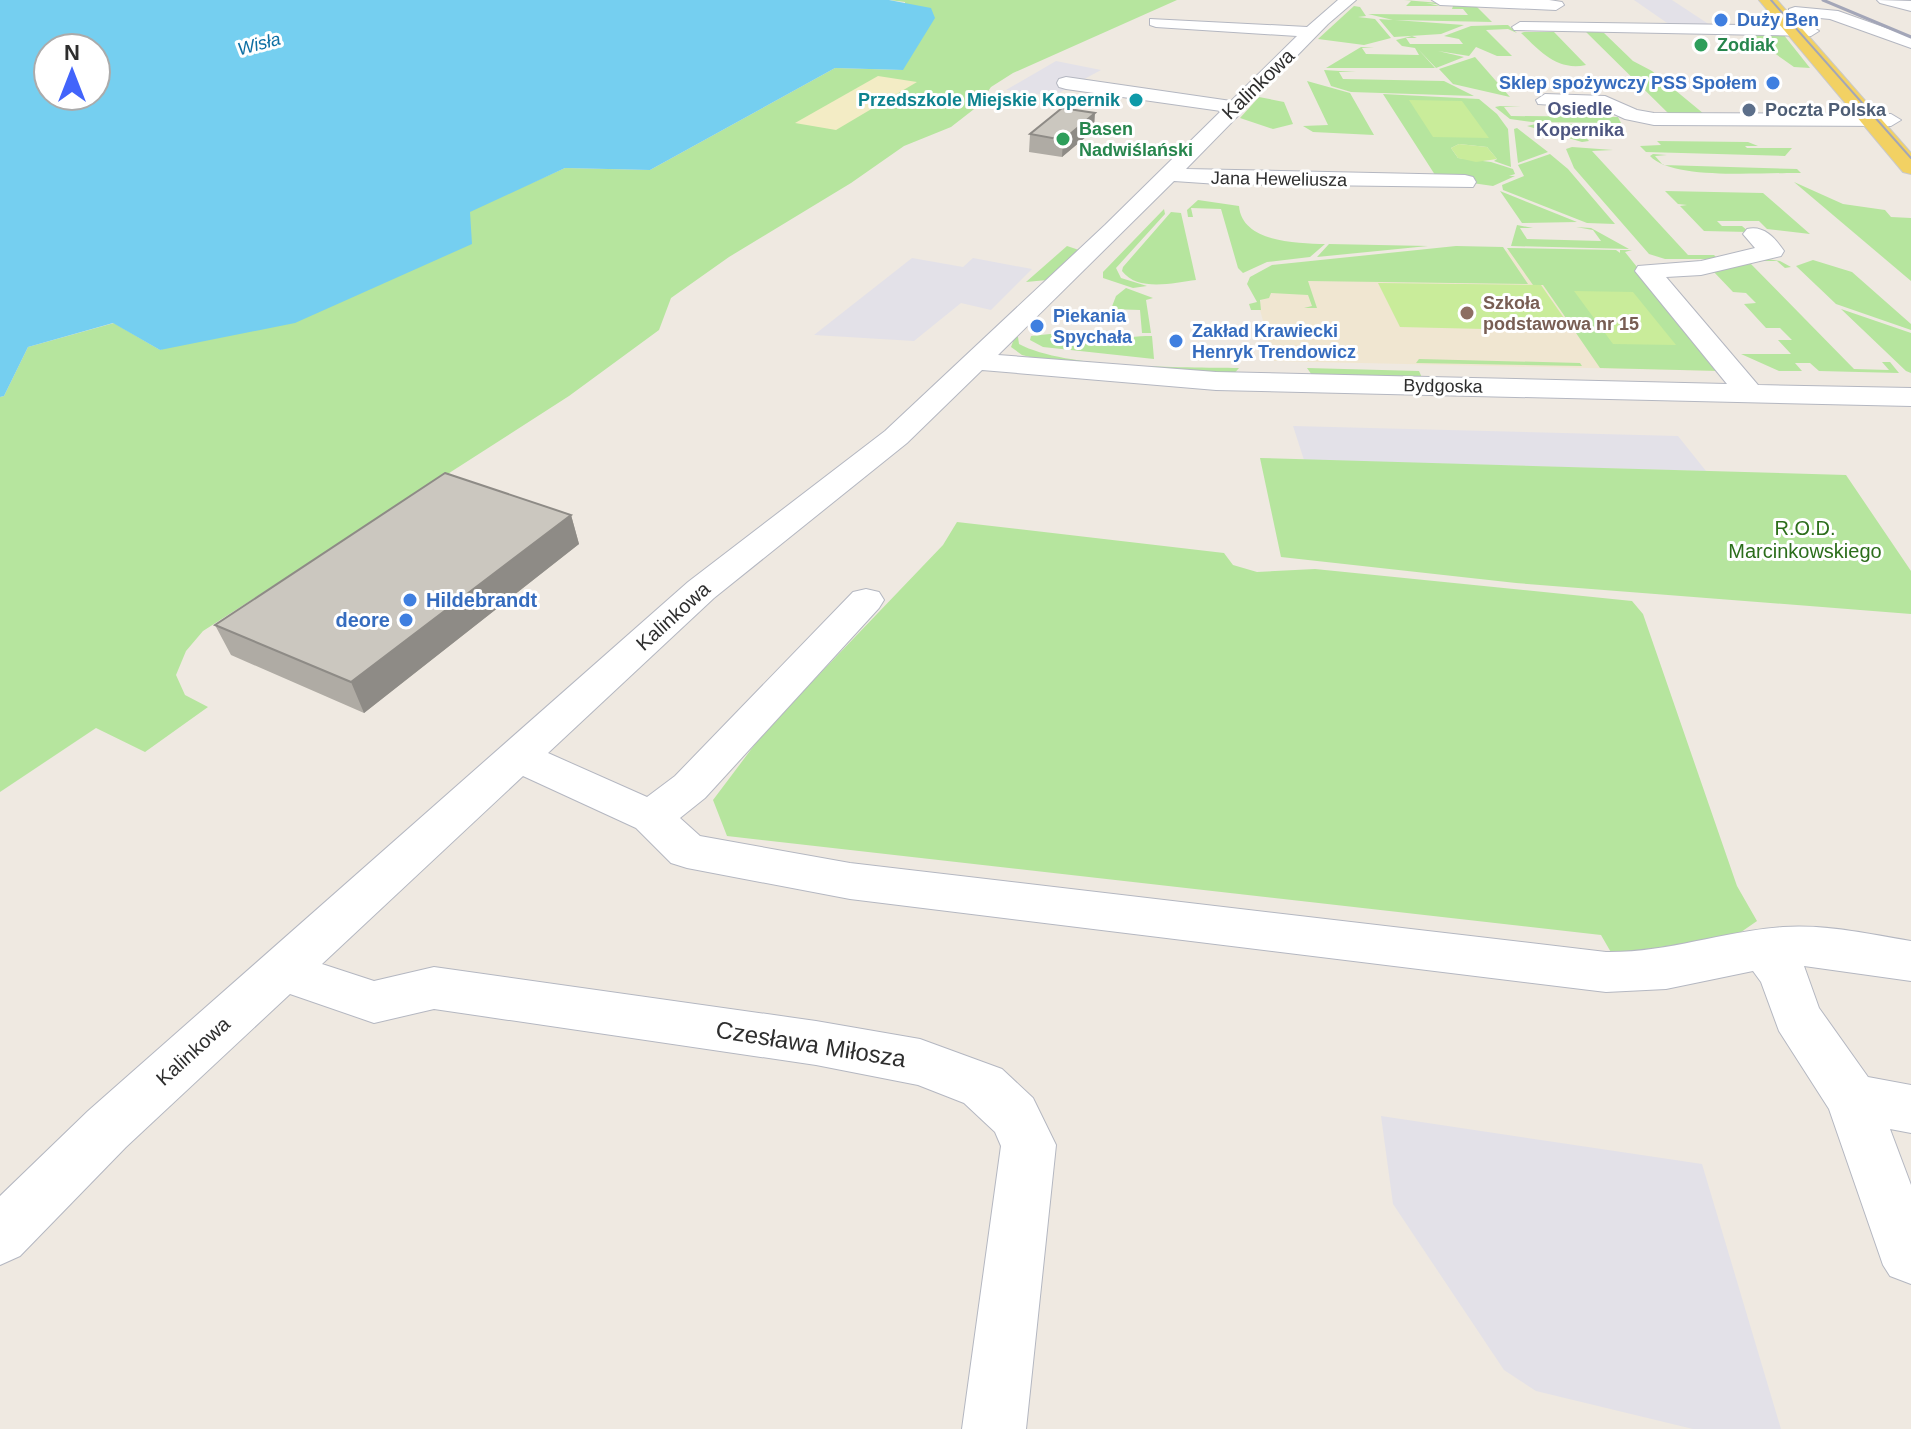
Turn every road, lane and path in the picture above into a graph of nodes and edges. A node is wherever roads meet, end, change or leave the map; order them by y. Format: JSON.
{"nodes":[{"id":1,"x":1348,"y":0,"type":"edge"},
{"id":2,"x":1440,"y":0,"type":"edge"},
{"id":3,"x":1768,"y":0,"type":"edge"},
{"id":4,"x":1885,"y":0,"type":"edge"},
{"id":5,"x":1911,"y":6,"type":"edge"},
{"id":6,"x":1796,"y":18,"type":"edge"},
{"id":7,"x":1156,"y":22,"type":"dead end"},
{"id":8,"x":1520,"y":27,"type":"dead end"},
{"id":9,"x":1607,"y":27,"type":"junction"},
{"id":10,"x":1312,"y":32,"type":"junction"},
{"id":11,"x":1911,"y":43,"type":"edge"},
{"id":12,"x":1066,"y":83,"type":"dead end"},
{"id":13,"x":1545,"y":100,"type":"dead end"},
{"id":14,"x":1235,"y":107,"type":"junction"},
{"id":15,"x":1881,"y":120,"type":"junction"},
{"id":16,"x":1911,"y":142,"type":"edge"},
{"id":17,"x":1380,"y":160,"type":"dead end"},
{"id":18,"x":1911,"y":167,"type":"edge"},
{"id":19,"x":1167,"y":174,"type":"junction"},
{"id":20,"x":1392,"y":181,"type":"junction"},
{"id":21,"x":1465,"y":182,"type":"dead end"},
{"id":22,"x":1755,"y":234,"type":"dead end"},
{"id":23,"x":977,"y":361,"type":"junction"},
{"id":24,"x":1750,"y":393,"type":"junction"},
{"id":25,"x":1911,"y":397,"type":"edge"},
{"id":26,"x":866,"y":600,"type":"dead end"},
{"id":27,"x":517,"y":756,"type":"junction"},
{"id":28,"x":651,"y":817,"type":"junction"},
{"id":29,"x":1764,"y":949,"type":"junction"},
{"id":30,"x":1911,"y":961,"type":"edge"},
{"id":31,"x":282,"y":971,"type":"junction"},
{"id":32,"x":1852,"y":1098,"type":"junction"},
{"id":33,"x":1911,"y":1109,"type":"edge"},
{"id":34,"x":0,"y":1236,"type":"edge"},
{"id":35,"x":1911,"y":1255,"type":"edge"},
{"id":36,"x":994,"y":1429,"type":"edge"}],
"edges":[{"from":1,"to":10,"type":"street","name":"Kalinkowa"},
{"from":2,"to":9,"type":"street"},
{"from":3,"to":6,"type":"main road"},
{"from":4,"to":5,"type":"street"},
{"from":6,"to":9,"type":"street"},
{"from":6,"to":11,"type":"street"},
{"from":6,"to":15,"type":"main road"},
{"from":7,"to":10,"type":"street"},
{"from":8,"to":9,"type":"street"},
{"from":10,"to":14,"type":"street","name":"Kalinkowa"},
{"from":12,"to":14,"type":"street"},
{"from":13,"to":15,"type":"street"},
{"from":14,"to":19,"type":"street","name":"Kalinkowa"},
{"from":15,"to":16,"type":"main road"},
{"from":15,"to":18,"type":"main road"},
{"from":17,"to":20,"type":"street"},
{"from":19,"to":20,"type":"street","name":"Jana Heweliusza"},
{"from":19,"to":23,"type":"street","name":"Kalinkowa"},
{"from":20,"to":21,"type":"street","name":"Jana Heweliusza"},
{"from":22,"to":24,"type":"street"},
{"from":23,"to":24,"type":"street","name":"Bydgoska"},
{"from":23,"to":27,"type":"street","name":"Kalinkowa"},
{"from":24,"to":25,"type":"street","name":"Bydgoska"},
{"from":26,"to":28,"type":"street"},
{"from":27,"to":28,"type":"street"},
{"from":27,"to":31,"type":"street","name":"Kalinkowa"},
{"from":28,"to":29,"type":"street"},
{"from":29,"to":30,"type":"street"},
{"from":29,"to":32,"type":"street"},
{"from":31,"to":34,"type":"street","name":"Kalinkowa"},
{"from":31,"to":36,"type":"street","name":"Czesława Miłosza"},
{"from":32,"to":33,"type":"street"},
{"from":32,"to":35,"type":"street"}]}
